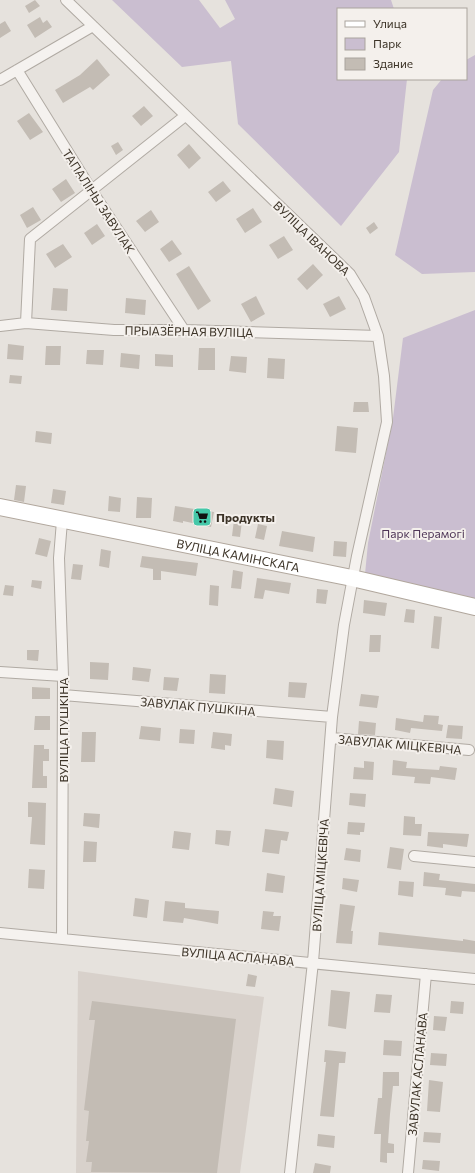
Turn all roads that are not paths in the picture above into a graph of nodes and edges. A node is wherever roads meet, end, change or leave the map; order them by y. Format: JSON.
{"nodes":[{"id":1,"x":66,"y":0,"type":"edge"},
{"id":2,"x":93,"y":26,"type":"junction"},
{"id":3,"x":17,"y":70,"type":"junction"},
{"id":4,"x":0,"y":80,"type":"edge"},
{"id":5,"x":185,"y":116,"type":"junction"},
{"id":6,"x":92,"y":191,"type":"junction"},
{"id":7,"x":26,"y":323,"type":"junction"},
{"id":8,"x":0,"y":326,"type":"edge"},
{"id":9,"x":184,"y":330,"type":"junction"},
{"id":10,"x":378,"y":336,"type":"junction"},
{"id":11,"x":0,"y":507,"type":"edge"},
{"id":12,"x":62,"y":521,"type":"junction"},
{"id":13,"x":352,"y":578,"type":"junction"},
{"id":14,"x":475,"y":607,"type":"edge"},
{"id":15,"x":0,"y":672,"type":"edge"},
{"id":16,"x":63,"y":676,"type":"junction"},
{"id":17,"x":63,"y":695,"type":"junction"},
{"id":18,"x":332,"y":718,"type":"junction"},
{"id":19,"x":331,"y":738,"type":"junction"},
{"id":20,"x":469,"y":750,"type":"dead end"},
{"id":21,"x":414,"y":856,"type":"dead end"},
{"id":22,"x":475,"y":862,"type":"edge"},
{"id":23,"x":0,"y":933,"type":"edge"},
{"id":24,"x":62,"y":939,"type":"junction"},
{"id":25,"x":313,"y":962,"type":"junction"},
{"id":26,"x":426,"y":974,"type":"junction"},
{"id":27,"x":475,"y":979,"type":"edge"},
{"id":28,"x":290,"y":1173,"type":"edge"},
{"id":29,"x":408,"y":1173,"type":"edge"}],
"edges":[{"from":1,"to":2,"type":"street","name":"ВУЛІЦА ІВАНОВА"},
{"from":2,"to":3,"type":"street"},
{"from":2,"to":5,"type":"street","name":"ВУЛІЦА ІВАНОВА"},
{"from":3,"to":4,"type":"street"},
{"from":3,"to":6,"type":"street","name":"ТАПАЛІНЫ ЗАВУЛАК"},
{"from":5,"to":6,"type":"street"},
{"from":5,"to":10,"type":"street","name":"ВУЛІЦА ІВАНОВА"},
{"from":6,"to":7,"type":"street"},
{"from":6,"to":9,"type":"street","name":"ТАПАЛІНЫ ЗАВУЛАК"},
{"from":7,"to":8,"type":"street","name":"ПРЫАЗЁРНАЯ ВУЛІЦА"},
{"from":7,"to":9,"type":"street","name":"ПРЫАЗЁРНАЯ ВУЛІЦА"},
{"from":9,"to":10,"type":"street","name":"ПРЫАЗЁРНАЯ ВУЛІЦА"},
{"from":10,"to":13,"type":"street","name":"ВУЛІЦА ІВАНОВА"},
{"from":11,"to":12,"type":"main road","name":"ВУЛІЦА КАМІНСКАГА"},
{"from":12,"to":13,"type":"main road","name":"ВУЛІЦА КАМІНСКАГА"},
{"from":12,"to":16,"type":"street","name":"ВУЛІЦА ПУШКІНА"},
{"from":13,"to":14,"type":"main road","name":"ВУЛІЦА КАМІНСКАГА"},
{"from":13,"to":18,"type":"street","name":"ВУЛІЦА МІЦКЕВІЧА"},
{"from":15,"to":16,"type":"street"},
{"from":16,"to":17,"type":"street","name":"ВУЛІЦА ПУШКІНА"},
{"from":17,"to":18,"type":"street","name":"ЗАВУЛАК ПУШКІНА"},
{"from":17,"to":24,"type":"street","name":"ВУЛІЦА ПУШКІНА"},
{"from":18,"to":19,"type":"street","name":"ВУЛІЦА МІЦКЕВІЧА"},
{"from":19,"to":20,"type":"street","name":"ЗАВУЛАК МІЦКЕВІЧА"},
{"from":19,"to":25,"type":"street","name":"ВУЛІЦА МІЦКЕВІЧА"},
{"from":21,"to":22,"type":"street"},
{"from":23,"to":24,"type":"street","name":"ВУЛІЦА АСЛАНАВА"},
{"from":24,"to":25,"type":"street","name":"ВУЛІЦА АСЛАНАВА"},
{"from":25,"to":26,"type":"street","name":"ВУЛІЦА АСЛАНАВА"},
{"from":25,"to":28,"type":"street","name":"ВУЛІЦА МІЦКЕВІЧА"},
{"from":26,"to":27,"type":"street","name":"ВУЛІЦА АСЛАНАВА"},
{"from":26,"to":29,"type":"street","name":"ЗАВУЛАК АСЛАНАВА"}]}
